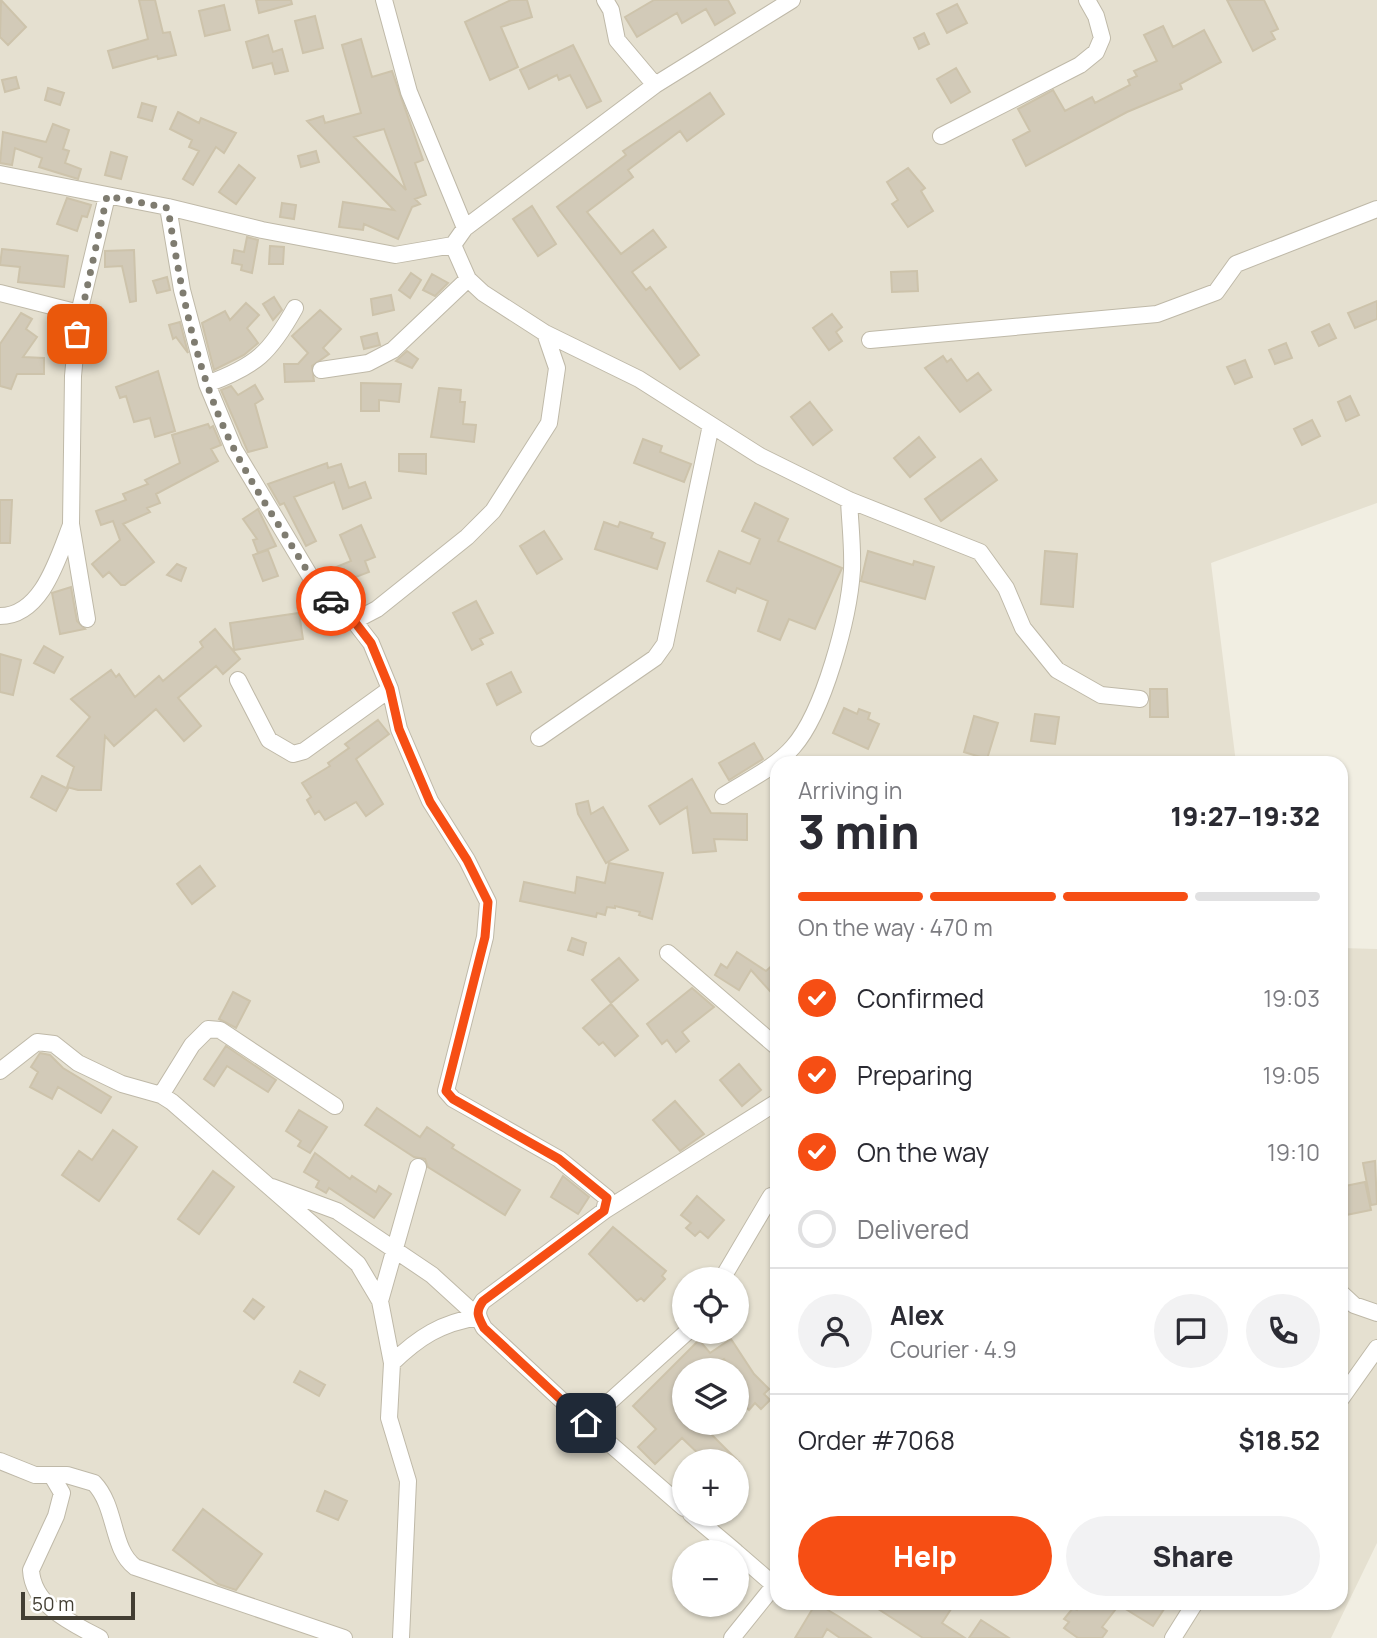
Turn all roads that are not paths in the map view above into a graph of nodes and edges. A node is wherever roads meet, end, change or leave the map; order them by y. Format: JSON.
{"nodes":[{"id":1,"x":384,"y":0,"type":"edge"},
{"id":2,"x":605,"y":0,"type":"edge"},
{"id":3,"x":1087,"y":0,"type":"edge"},
{"id":4,"x":783,"y":3,"type":"edge"},
{"id":5,"x":655,"y":85,"type":"junction"},
{"id":6,"x":941,"y":136,"type":"dead end"},
{"id":7,"x":0,"y":174,"type":"edge"},
{"id":8,"x":107,"y":196,"type":"junction"},
{"id":9,"x":168,"y":208,"type":"junction"},
{"id":10,"x":1377,"y":209,"type":"edge"},
{"id":11,"x":466,"y":228,"type":"junction"},
{"id":12,"x":453,"y":245,"type":"junction"},
{"id":13,"x":468,"y":279,"type":"junction"},
{"id":14,"x":0,"y":293,"type":"edge"},
{"id":15,"x":295,"y":307,"type":"dead end"},
{"id":16,"x":79,"y":313,"type":"junction"},
{"id":17,"x":545,"y":334,"type":"junction"},
{"id":18,"x":870,"y":340,"type":"dead end"},
{"id":19,"x":321,"y":370,"type":"dead end"},
{"id":20,"x":207,"y":384,"type":"junction"},
{"id":21,"x":711,"y":425,"type":"junction"},
{"id":22,"x":849,"y":500,"type":"junction"},
{"id":23,"x":71,"y":524,"type":"junction"},
{"id":24,"x":0,"y":616,"type":"edge"},
{"id":25,"x":87,"y":619,"type":"dead end"},
{"id":26,"x":354,"y":621,"type":"junction"},
{"id":27,"x":238,"y":680,"type":"dead end"},
{"id":28,"x":390,"y":689,"type":"junction"},
{"id":29,"x":1140,"y":699,"type":"dead end"},
{"id":30,"x":539,"y":738,"type":"dead end"},
{"id":31,"x":781,"y":756,"type":"edge"},
{"id":32,"x":770,"y":764,"type":"edge"},
{"id":33,"x":723,"y":796,"type":"dead end"},
{"id":34,"x":668,"y":953,"type":"dead end"},
{"id":35,"x":770,"y":1040,"type":"edge"},
{"id":36,"x":0,"y":1071,"type":"edge"},
{"id":37,"x":161,"y":1095,"type":"junction"},
{"id":38,"x":335,"y":1106,"type":"dead end"},
{"id":39,"x":770,"y":1106,"type":"edge"},
{"id":40,"x":418,"y":1167,"type":"dead end"},
{"id":41,"x":262,"y":1184,"type":"junction"},
{"id":42,"x":770,"y":1198,"type":"edge"},
{"id":43,"x":604,"y":1211,"type":"junction"},
{"id":44,"x":396,"y":1249,"type":"junction"},
{"id":45,"x":729,"y":1267,"type":"edge"},
{"id":46,"x":1348,"y":1300,"type":"edge"},
{"id":47,"x":380,"y":1301,"type":"junction"},
{"id":48,"x":1377,"y":1313,"type":"edge"},
{"id":49,"x":478,"y":1317,"type":"junction"},
{"id":50,"x":674,"y":1344,"type":"edge"},
{"id":51,"x":1377,"y":1348,"type":"edge"},
{"id":52,"x":392,"y":1363,"type":"junction"},
{"id":53,"x":1348,"y":1389,"type":"edge"},
{"id":54,"x":586,"y":1423,"type":"junction"},
{"id":55,"x":0,"y":1461,"type":"edge"},
{"id":56,"x":52,"y":1476,"type":"junction"},
{"id":57,"x":672,"y":1498,"type":"edge"},
{"id":58,"x":705,"y":1526,"type":"edge"},
{"id":59,"x":721,"y":1540,"type":"edge"},
{"id":60,"x":749,"y":1563,"type":"edge"},
{"id":61,"x":770,"y":1579,"type":"edge"},
{"id":62,"x":770,"y":1589,"type":"edge"},
{"id":63,"x":1191,"y":1610,"type":"edge"},
{"id":64,"x":100,"y":1638,"type":"edge"},
{"id":65,"x":344,"y":1638,"type":"edge"},
{"id":66,"x":401,"y":1638,"type":"edge"},
{"id":67,"x":732,"y":1638,"type":"edge"},
{"id":68,"x":1173,"y":1638,"type":"edge"}],
"edges":[{"from":1,"to":11,"type":"street"},
{"from":2,"to":5,"type":"street"},
{"from":3,"to":6,"type":"street"},
{"from":4,"to":5,"type":"street"},
{"from":5,"to":11,"type":"street"},
{"from":7,"to":8,"type":"street"},
{"from":8,"to":9,"type":"street"},
{"from":8,"to":16,"type":"street"},
{"from":9,"to":12,"type":"street"},
{"from":9,"to":20,"type":"street"},
{"from":10,"to":18,"type":"street"},
{"from":11,"to":12,"type":"street"},
{"from":12,"to":13,"type":"street"},
{"from":13,"to":17,"type":"street"},
{"from":13,"to":19,"type":"street"},
{"from":14,"to":16,"type":"street"},
{"from":15,"to":20,"type":"street"},
{"from":16,"to":23,"type":"street"},
{"from":17,"to":21,"type":"street"},
{"from":17,"to":26,"type":"street"},
{"from":20,"to":26,"type":"street"},
{"from":21,"to":22,"type":"street"},
{"from":21,"to":30,"type":"street"},
{"from":22,"to":29,"type":"street"},
{"from":22,"to":31,"type":"street"},
{"from":23,"to":24,"type":"street"},
{"from":23,"to":25,"type":"street"},
{"from":26,"to":28,"type":"street"},
{"from":27,"to":28,"type":"street"},
{"from":28,"to":43,"type":"street"},
{"from":32,"to":33,"type":"street"},
{"from":34,"to":35,"type":"street"},
{"from":36,"to":37,"type":"street"},
{"from":37,"to":38,"type":"street"},
{"from":37,"to":41,"type":"street"},
{"from":39,"to":43,"type":"street"},
{"from":40,"to":44,"type":"street"},
{"from":41,"to":44,"type":"street"},
{"from":41,"to":47,"type":"street"},
{"from":42,"to":45,"type":"street"},
{"from":43,"to":49,"type":"street"},
{"from":44,"to":47,"type":"street"},
{"from":44,"to":49,"type":"street"},
{"from":46,"to":48,"type":"street"},
{"from":47,"to":52,"type":"street"},
{"from":49,"to":52,"type":"street"},
{"from":49,"to":54,"type":"street"},
{"from":50,"to":54,"type":"street"},
{"from":51,"to":53,"type":"street"},
{"from":52,"to":66,"type":"street"},
{"from":54,"to":57,"type":"street"},
{"from":55,"to":56,"type":"street"},
{"from":56,"to":64,"type":"street"},
{"from":56,"to":65,"type":"street"},
{"from":58,"to":59,"type":"street"},
{"from":60,"to":61,"type":"street"},
{"from":62,"to":67,"type":"street"},
{"from":63,"to":68,"type":"street"}]}
